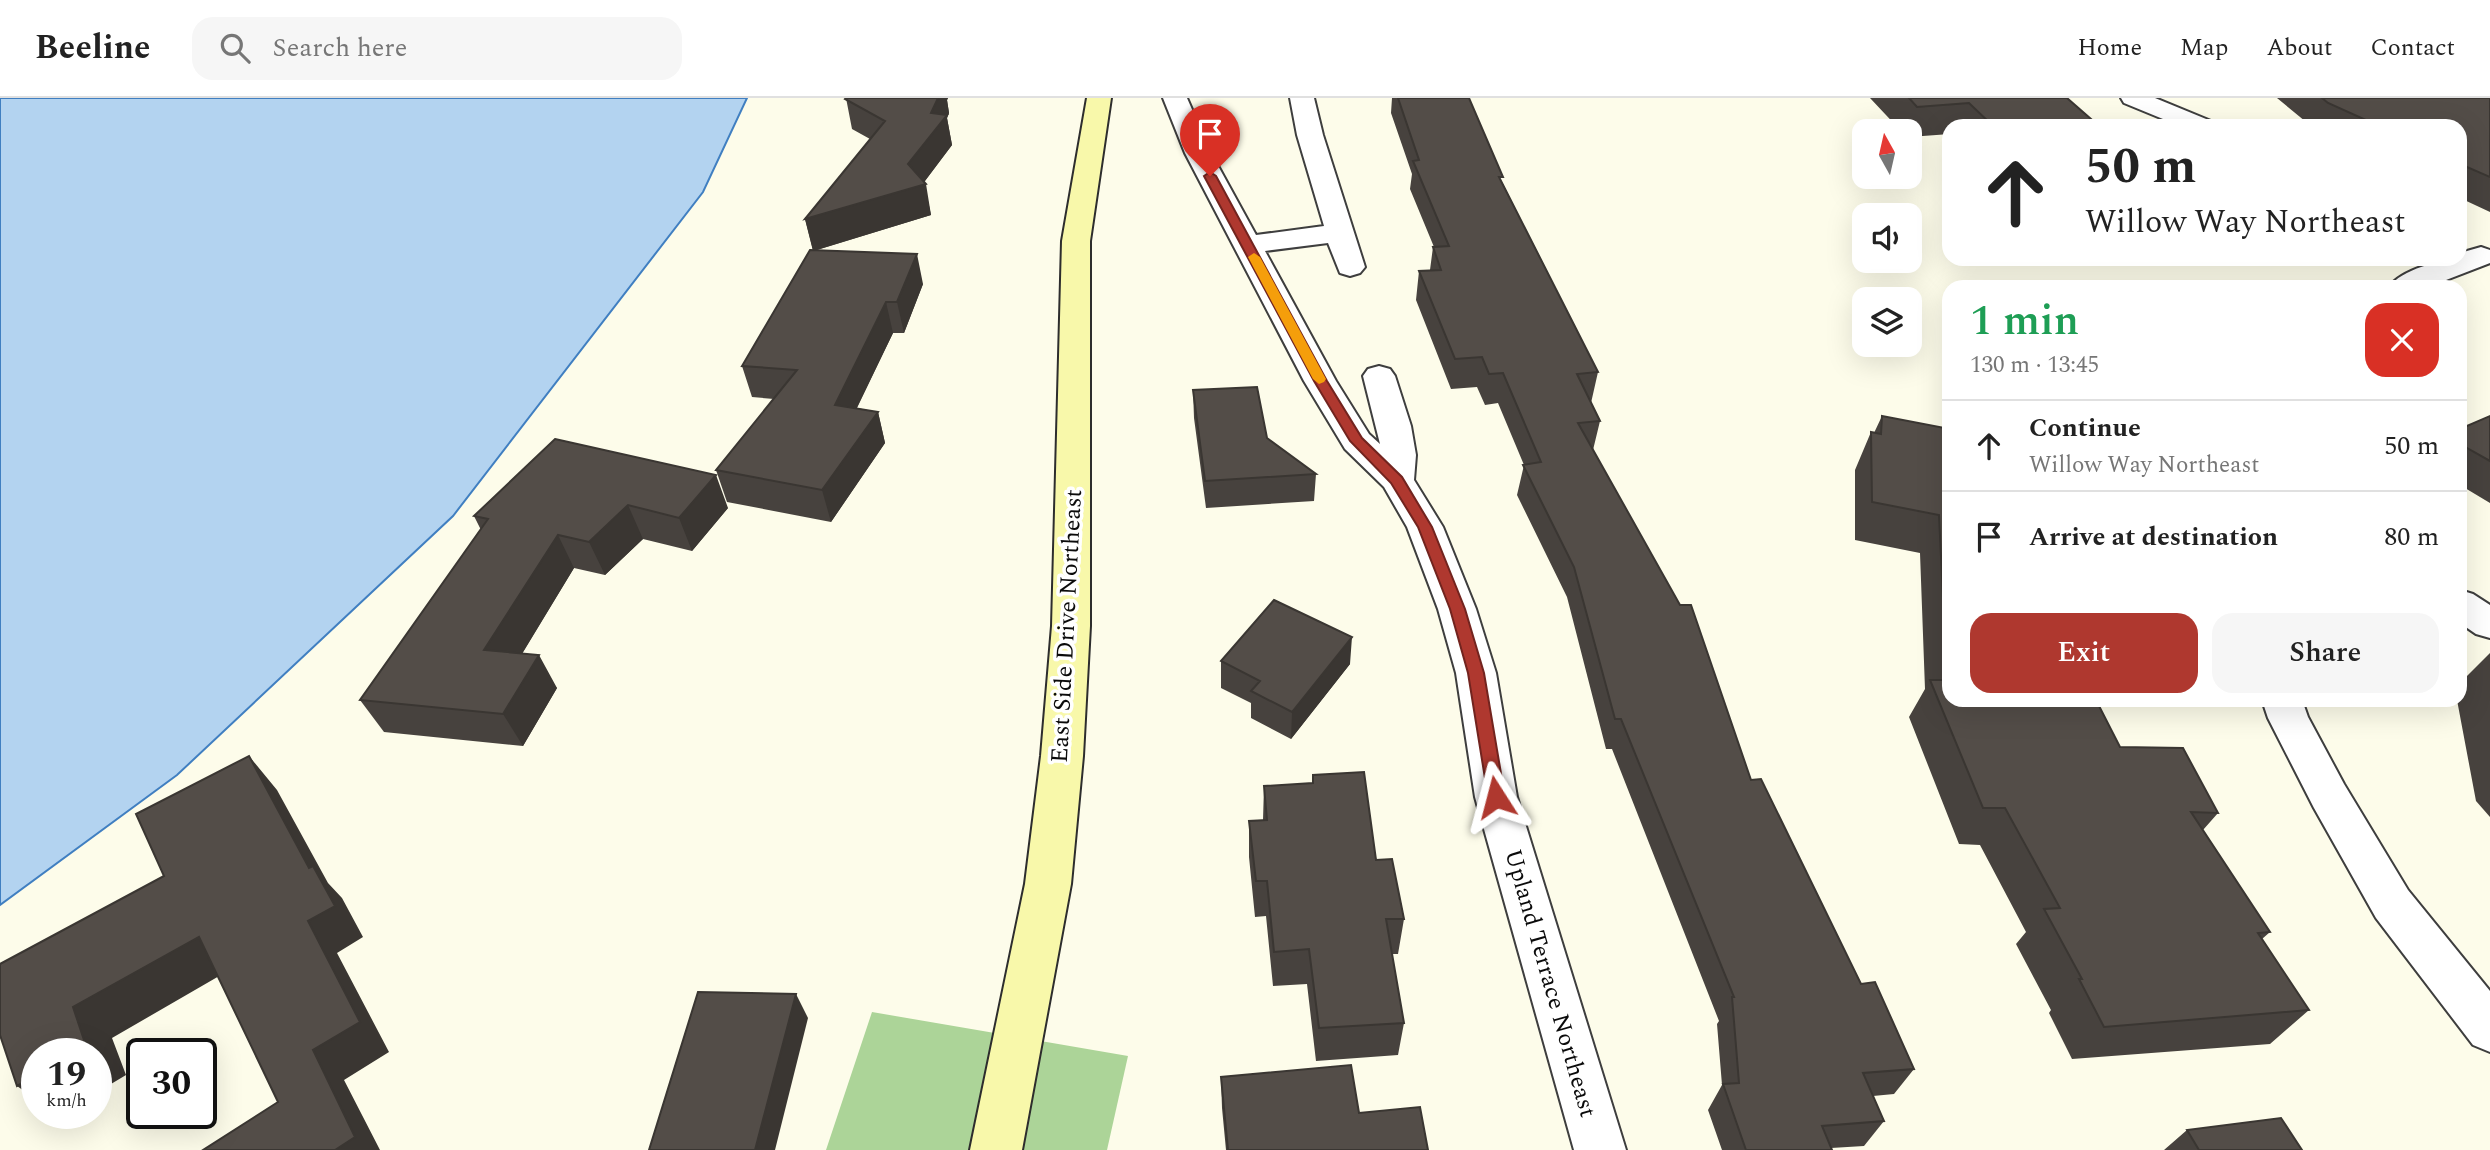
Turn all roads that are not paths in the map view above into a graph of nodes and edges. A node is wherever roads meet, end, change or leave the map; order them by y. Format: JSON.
{"nodes":[{"id":1,"x":1099,"y":98,"type":"edge"},
{"id":2,"x":1175,"y":98,"type":"edge"},
{"id":3,"x":1302,"y":98,"type":"edge"},
{"id":4,"x":2133,"y":98,"type":"edge"},
{"id":5,"x":2185,"y":119,"type":"edge"},
{"id":6,"x":1339,"y":233,"type":"junction"},
{"id":7,"x":1247,"y":244,"type":"junction"},
{"id":8,"x":2450,"y":266,"type":"edge"},
{"id":9,"x":1350,"y":267,"type":"dead end"},
{"id":10,"x":2419,"y":280,"type":"edge"},
{"id":11,"x":1379,"y":376,"type":"dead end"},
{"id":12,"x":1397,"y":480,"type":"junction"},
{"id":13,"x":2467,"y":609,"type":"edge"},
{"id":14,"x":2490,"y":624,"type":"edge"},
{"id":15,"x":2284,"y":707,"type":"edge"},
{"id":16,"x":2490,"y":1029,"type":"edge"},
{"id":17,"x":996,"y":1150,"type":"edge"},
{"id":18,"x":1600,"y":1150,"type":"edge"}],
"edges":[{"from":1,"to":17,"type":"main road","name":"East Side Drive Northeast"},
{"from":2,"to":7,"type":"street","name":"Upland Terrace Northeast"},
{"from":3,"to":6,"type":"street"},
{"from":4,"to":5,"type":"street"},
{"from":6,"to":7,"type":"street"},
{"from":6,"to":9,"type":"street"},
{"from":7,"to":12,"type":"street","name":"Upland Terrace Northeast"},
{"from":8,"to":10,"type":"street"},
{"from":11,"to":12,"type":"street"},
{"from":12,"to":18,"type":"street","name":"Upland Terrace Northeast"},
{"from":13,"to":14,"type":"street"},
{"from":15,"to":16,"type":"street"}]}
